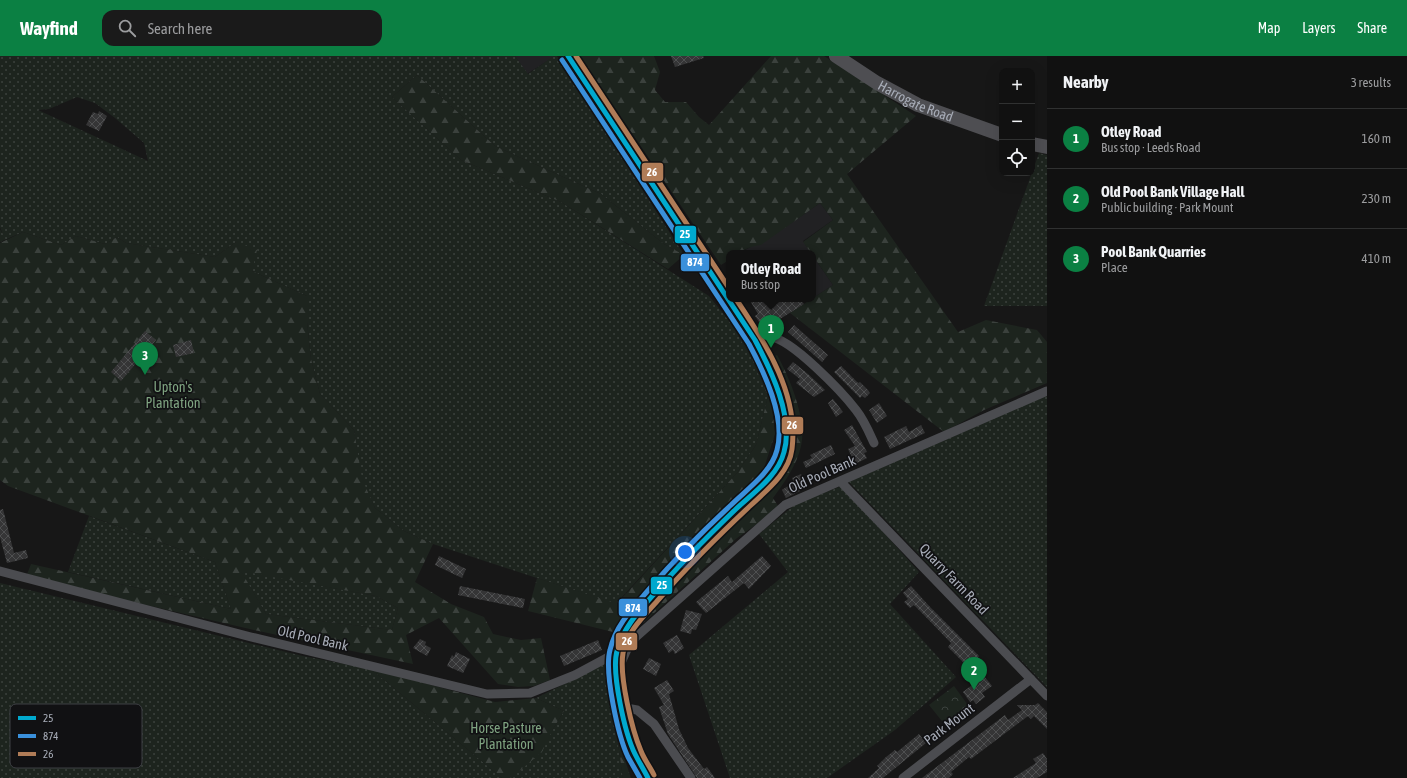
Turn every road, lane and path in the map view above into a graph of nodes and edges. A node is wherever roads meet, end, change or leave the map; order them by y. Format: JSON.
{"nodes":[{"id":1,"x":568,"y":56,"type":"edge"},
{"id":2,"x":836,"y":56,"type":"edge"},
{"id":3,"x":999,"y":134,"type":"edge"},
{"id":4,"x":1035,"y":145,"type":"edge"},
{"id":5,"x":1047,"y":147,"type":"edge"},
{"id":6,"x":726,"y":297,"type":"edge"},
{"id":7,"x":729,"y":302,"type":"edge"},
{"id":8,"x":754,"y":340,"type":"junction"},
{"id":9,"x":1047,"y":391,"type":"edge"},
{"id":10,"x":874,"y":443,"type":"dead end"},
{"id":11,"x":840,"y":481,"type":"junction"},
{"id":12,"x":0,"y":571,"type":"edge"},
{"id":13,"x":616,"y":653,"type":"junction"},
{"id":14,"x":616,"y":673,"type":"junction"},
{"id":15,"x":1031,"y":679,"type":"junction"},
{"id":16,"x":1047,"y":696,"type":"edge"},
{"id":17,"x":621,"y":707,"type":"junction"},
{"id":18,"x":648,"y":778,"type":"edge"},
{"id":19,"x":691,"y":778,"type":"edge"},
{"id":20,"x":903,"y":778,"type":"edge"}],
"edges":[{"from":1,"to":6,"type":"highway"},
{"from":2,"to":3,"type":"highway","name":"Harrogate Road"},
{"from":4,"to":5,"type":"highway"},
{"from":7,"to":8,"type":"highway"},
{"from":8,"to":10,"type":"street"},
{"from":8,"to":13,"type":"highway"},
{"from":9,"to":11,"type":"street","name":"Old Pool Bank"},
{"from":11,"to":14,"type":"street","name":"Old Pool Bank"},
{"from":11,"to":15,"type":"street","name":"Quarry Farm Road"},
{"from":12,"to":13,"type":"street","name":"Old Pool Bank"},
{"from":13,"to":14,"type":"highway"},
{"from":14,"to":17,"type":"highway"},
{"from":15,"to":16,"type":"street","name":"Quarry Farm Road"},
{"from":15,"to":20,"type":"street","name":"Park Mount"},
{"from":17,"to":18,"type":"highway"},
{"from":17,"to":19,"type":"street"}]}
